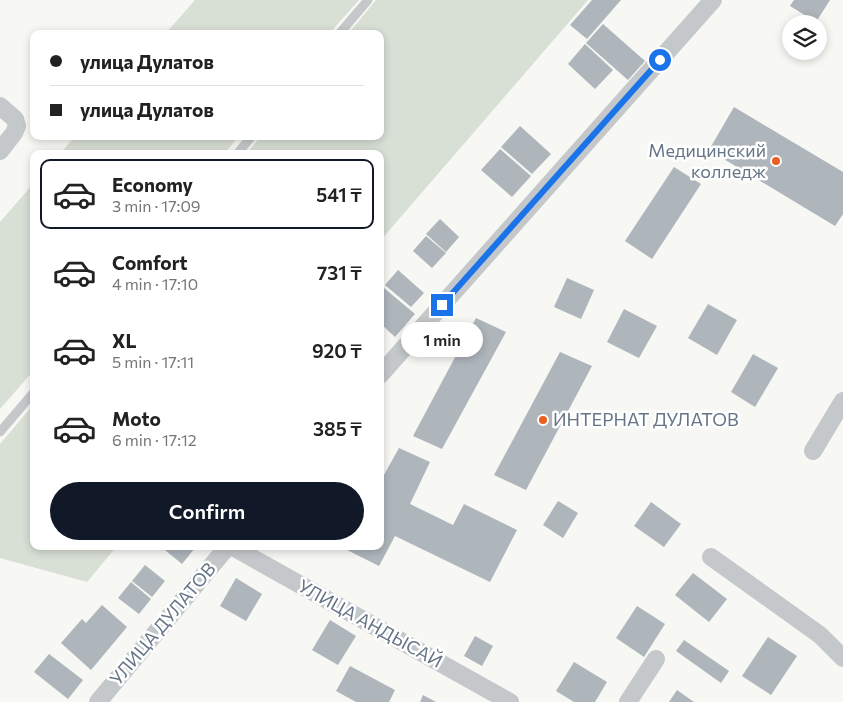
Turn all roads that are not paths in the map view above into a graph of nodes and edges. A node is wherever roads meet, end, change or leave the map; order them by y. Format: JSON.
{"nodes":[{"id":1,"x":368,"y":0,"type":"edge"},
{"id":2,"x":713,"y":0,"type":"edge"},
{"id":3,"x":342,"y":30,"type":"edge"},
{"id":4,"x":0,"y":106,"type":"edge"},
{"id":5,"x":249,"y":140,"type":"edge"},
{"id":6,"x":240,"y":150,"type":"edge"},
{"id":7,"x":0,"y":151,"type":"edge"},
{"id":8,"x":384,"y":370,"type":"edge"},
{"id":9,"x":30,"y":397,"type":"edge"},
{"id":10,"x":843,"y":401,"type":"edge"},
{"id":11,"x":0,"y":432,"type":"edge"},
{"id":12,"x":813,"y":451,"type":"dead end"},
{"id":13,"x":226,"y":550,"type":"edge"},
{"id":14,"x":236,"y":550,"type":"edge"},
{"id":15,"x":711,"y":557,"type":"dead end"},
{"id":16,"x":656,"y":658,"type":"dead end"},
{"id":17,"x":843,"y":658,"type":"edge"},
{"id":18,"x":98,"y":702,"type":"edge"},
{"id":19,"x":510,"y":702,"type":"edge"},
{"id":20,"x":628,"y":702,"type":"edge"}],
"edges":[{"from":1,"to":3,"type":"lane"},
{"from":2,"to":8,"type":"street"},
{"from":4,"to":7,"type":"street"},
{"from":5,"to":6,"type":"lane"},
{"from":9,"to":11,"type":"lane"},
{"from":10,"to":12,"type":"street"},
{"from":13,"to":18,"type":"street","name":"УЛИЦА ДУЛАТОВ"},
{"from":14,"to":19,"type":"street","name":"УЛИЦА АНДЫСАЙ"},
{"from":15,"to":17,"type":"street"},
{"from":16,"to":20,"type":"street"}]}
